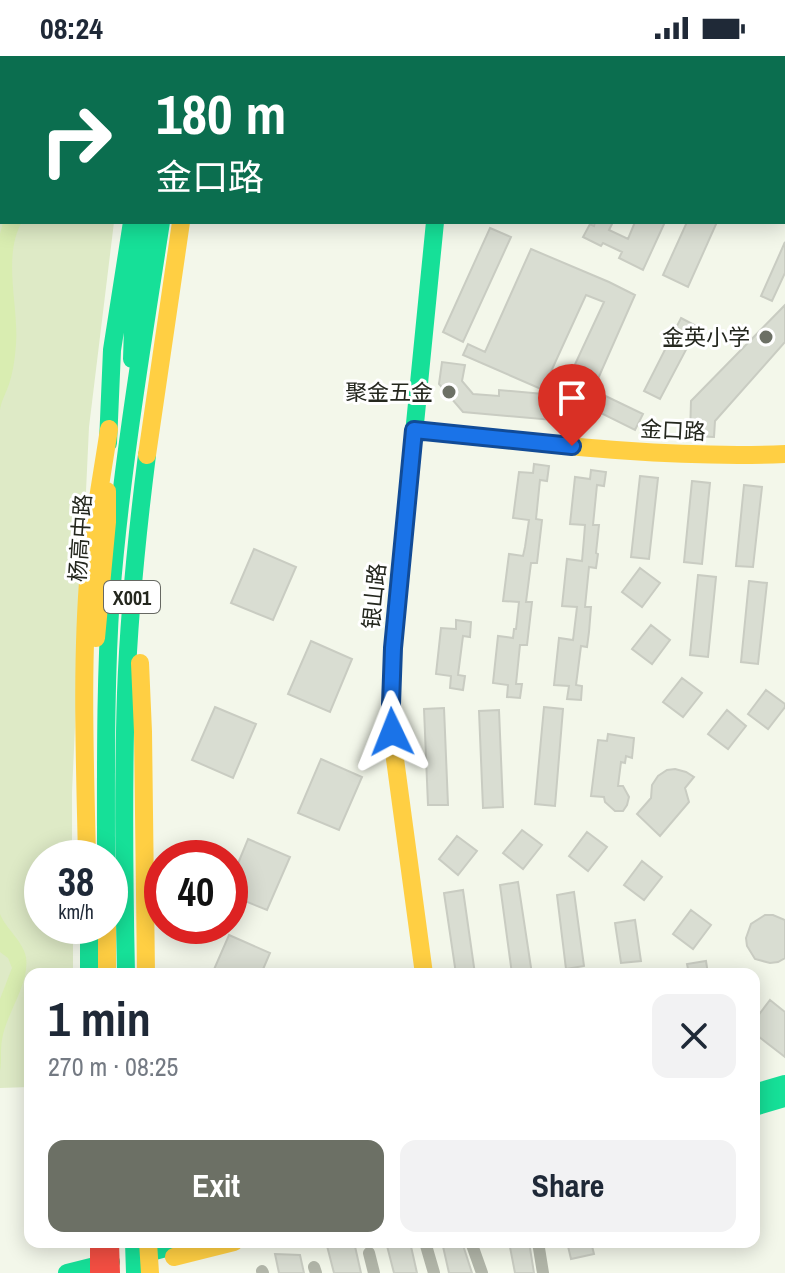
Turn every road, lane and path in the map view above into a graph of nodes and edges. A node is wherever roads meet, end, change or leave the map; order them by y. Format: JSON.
{"nodes":[{"id":1,"x":132,"y":224,"type":"edge"},
{"id":2,"x":148,"y":224,"type":"edge"},
{"id":3,"x":161,"y":224,"type":"edge"},
{"id":4,"x":181,"y":224,"type":"edge"},
{"id":5,"x":189,"y":224,"type":"edge"},
{"id":6,"x":435,"y":224,"type":"edge"},
{"id":7,"x":109,"y":429,"type":"junction"},
{"id":8,"x":414,"y":430,"type":"junction"},
{"id":9,"x":785,"y":454,"type":"edge"},
{"id":10,"x":141,"y":584,"type":"junction"},
{"id":11,"x":138,"y":627,"type":"junction"},
{"id":12,"x":87,"y":840,"type":"edge"},
{"id":13,"x":96,"y":840,"type":"edge"},
{"id":14,"x":106,"y":840,"type":"edge"},
{"id":15,"x":89,"y":944,"type":"edge"},
{"id":16,"x":97,"y":944,"type":"edge"},
{"id":17,"x":107,"y":944,"type":"edge"},
{"id":18,"x":89,"y":968,"type":"edge"},
{"id":19,"x":98,"y":968,"type":"edge"},
{"id":20,"x":107,"y":968,"type":"edge"},
{"id":21,"x":126,"y":968,"type":"edge"},
{"id":22,"x":136,"y":968,"type":"edge"},
{"id":23,"x":146,"y":968,"type":"edge"},
{"id":24,"x":423,"y":968,"type":"edge"},
{"id":25,"x":785,"y":1084,"type":"edge"},
{"id":26,"x":760,"y":1091,"type":"edge"},
{"id":27,"x":785,"y":1098,"type":"edge"},
{"id":28,"x":760,"y":1105,"type":"edge"},
{"id":29,"x":172,"y":1248,"type":"edge"},
{"id":30,"x":200,"y":1248,"type":"edge"},
{"id":31,"x":427,"y":1248,"type":"edge"},
{"id":32,"x":473,"y":1248,"type":"edge"},
{"id":33,"x":539,"y":1248,"type":"edge"},
{"id":34,"x":369,"y":1253,"type":"dead end"},
{"id":35,"x":106,"y":1258,"type":"edge"},
{"id":36,"x":144,"y":1258,"type":"edge"},
{"id":37,"x":67,"y":1273,"type":"edge"},
{"id":38,"x":374,"y":1273,"type":"edge"},
{"id":39,"x":434,"y":1273,"type":"edge"},
{"id":40,"x":482,"y":1273,"type":"edge"},
{"id":41,"x":543,"y":1273,"type":"edge"}],
"edges":[{"from":1,"to":7,"type":"main road","name":"杨高中路","number":"X001"},
{"from":2,"to":10,"type":"main road","number":"X001"},
{"from":3,"to":14,"type":"main road","name":"杨高中路","number":"X001"},
{"from":4,"to":21,"type":"main road","number":"X001"},
{"from":5,"to":10,"type":"main road","number":"X001"},
{"from":6,"to":8,"type":"main road","name":"银山路"},
{"from":7,"to":12,"type":"main road"},
{"from":7,"to":13,"type":"main road","name":"杨高中路","number":"X001"},
{"from":8,"to":9,"type":"main road","name":"金口路"},
{"from":8,"to":24,"type":"main road","name":"银山路"},
{"from":10,"to":11,"type":"main road","number":"X001"},
{"from":11,"to":22,"type":"main road","number":"X001"},
{"from":11,"to":23,"type":"main road"},
{"from":15,"to":18,"type":"main road"},
{"from":16,"to":19,"type":"main road"},
{"from":17,"to":20,"type":"main road"},
{"from":25,"to":26,"type":"main road"},
{"from":27,"to":28,"type":"main road"},
{"from":29,"to":36,"type":"main road"},
{"from":30,"to":36,"type":"main road"},
{"from":31,"to":39,"type":"street"},
{"from":32,"to":40,"type":"street"},
{"from":33,"to":41,"type":"street"},
{"from":34,"to":38,"type":"street"},
{"from":35,"to":36,"type":"main road"},
{"from":35,"to":37,"type":"main road"}]}
